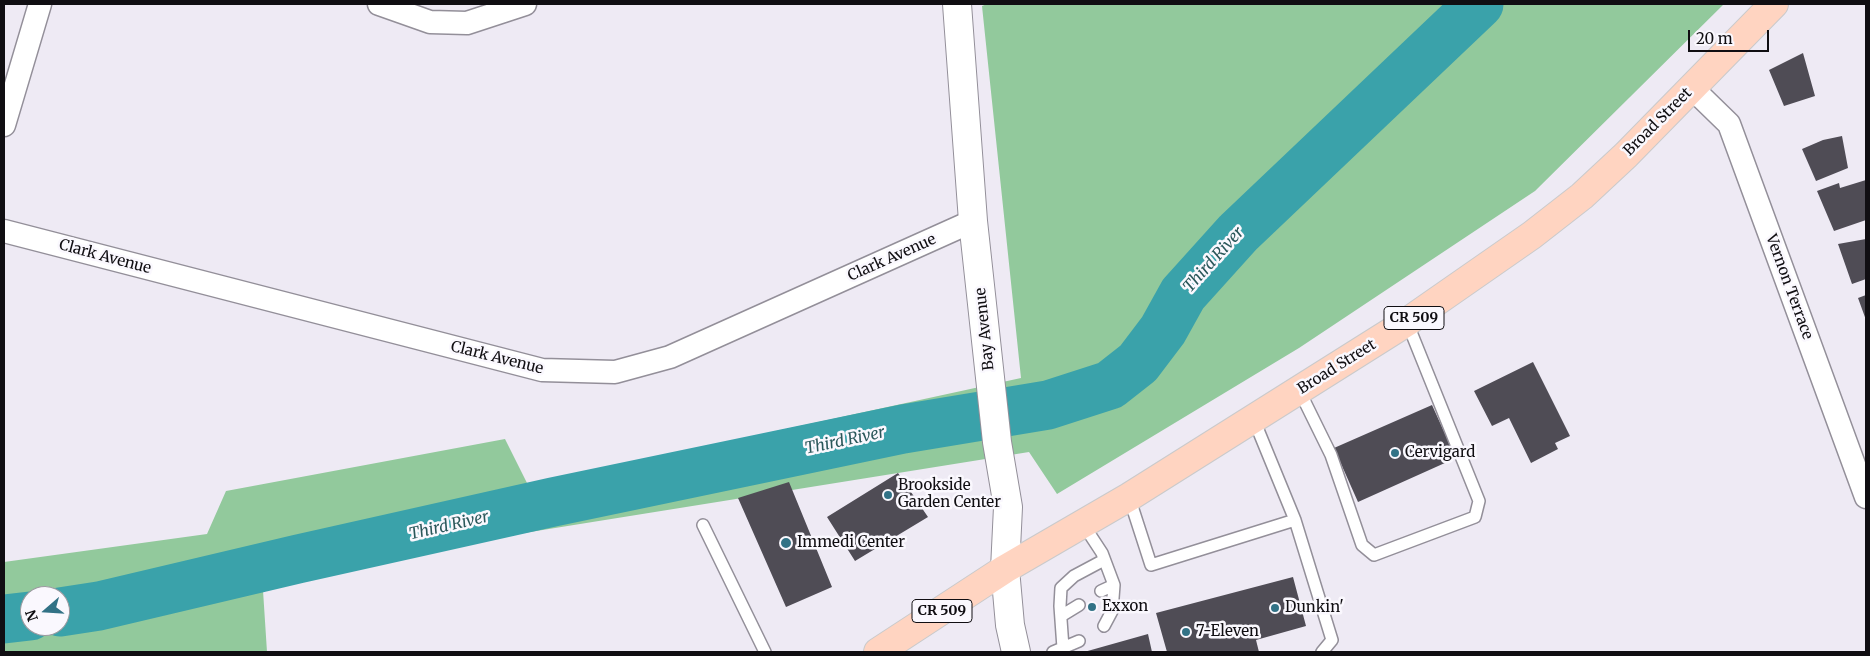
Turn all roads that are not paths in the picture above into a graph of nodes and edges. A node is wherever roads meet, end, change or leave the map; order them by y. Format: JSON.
{"nodes":[{"id":1,"x":40,"y":4,"type":"edge"},
{"id":2,"x":379,"y":4,"type":"edge"},
{"id":3,"x":525,"y":4,"type":"edge"},
{"id":4,"x":957,"y":4,"type":"edge"},
{"id":5,"x":1774,"y":4,"type":"edge"},
{"id":6,"x":1692,"y":88,"type":"junction"},
{"id":7,"x":4,"y":125,"type":"edge"},
{"id":8,"x":973,"y":221,"type":"junction"},
{"id":9,"x":4,"y":231,"type":"edge"},
{"id":10,"x":1407,"y":322,"type":"junction"},
{"id":11,"x":1299,"y":390,"type":"junction"},
{"id":12,"x":1254,"y":420,"type":"junction"},
{"id":13,"x":1129,"y":497,"type":"junction"},
{"id":14,"x":1866,"y":497,"type":"edge"},
{"id":15,"x":1295,"y":520,"type":"junction"},
{"id":16,"x":1082,"y":524,"type":"junction"},
{"id":17,"x":703,"y":525,"type":"dead end"},
{"id":18,"x":1104,"y":560,"type":"junction"},
{"id":19,"x":1006,"y":569,"type":"junction"},
{"id":20,"x":1114,"y":585,"type":"junction"},
{"id":21,"x":1101,"y":591,"type":"dead end"},
{"id":22,"x":1079,"y":605,"type":"dead end"},
{"id":23,"x":1061,"y":616,"type":"junction"},
{"id":24,"x":1104,"y":626,"type":"dead end"},
{"id":25,"x":1079,"y":640,"type":"dead end"},
{"id":26,"x":893,"y":648,"type":"edge"},
{"id":27,"x":1058,"y":650,"type":"edge"},
{"id":28,"x":765,"y":652,"type":"edge"},
{"id":29,"x":1016,"y":652,"type":"edge"},
{"id":30,"x":1322,"y":652,"type":"edge"}],
"edges":[{"from":1,"to":7,"type":"street"},
{"from":2,"to":3,"type":"street"},
{"from":4,"to":8,"type":"street","name":"Bay Avenue"},
{"from":5,"to":6,"type":"main road","name":"Broad Street","number":"CR 509"},
{"from":6,"to":10,"type":"main road","name":"Broad Street","number":"CR 509"},
{"from":6,"to":14,"type":"street","name":"Vernon Terrace"},
{"from":8,"to":9,"type":"street","name":"Clark Avenue"},
{"from":8,"to":19,"type":"street","name":"Bay Avenue"},
{"from":10,"to":11,"type":"main road","name":"Broad Street","number":"CR 509"},
{"from":10,"to":11,"type":"lane"},
{"from":11,"to":12,"type":"main road","name":"Broad Street","number":"CR 509"},
{"from":12,"to":13,"type":"main road","name":"Broad Street","number":"CR 509"},
{"from":12,"to":15,"type":"lane"},
{"from":13,"to":15,"type":"lane"},
{"from":13,"to":16,"type":"main road","name":"Broad Street","number":"CR 509"},
{"from":15,"to":30,"type":"lane"},
{"from":16,"to":18,"type":"lane"},
{"from":16,"to":19,"type":"main road","name":"Broad Street","number":"CR 509"},
{"from":17,"to":28,"type":"lane"},
{"from":18,"to":20,"type":"lane"},
{"from":18,"to":23,"type":"lane"},
{"from":19,"to":26,"type":"main road","name":"Broad Street","number":"CR 509"},
{"from":19,"to":29,"type":"street","name":"Bay Avenue"},
{"from":20,"to":21,"type":"lane"},
{"from":20,"to":24,"type":"lane"},
{"from":22,"to":23,"type":"lane"},
{"from":23,"to":27,"type":"lane"},
{"from":25,"to":27,"type":"lane"}]}
